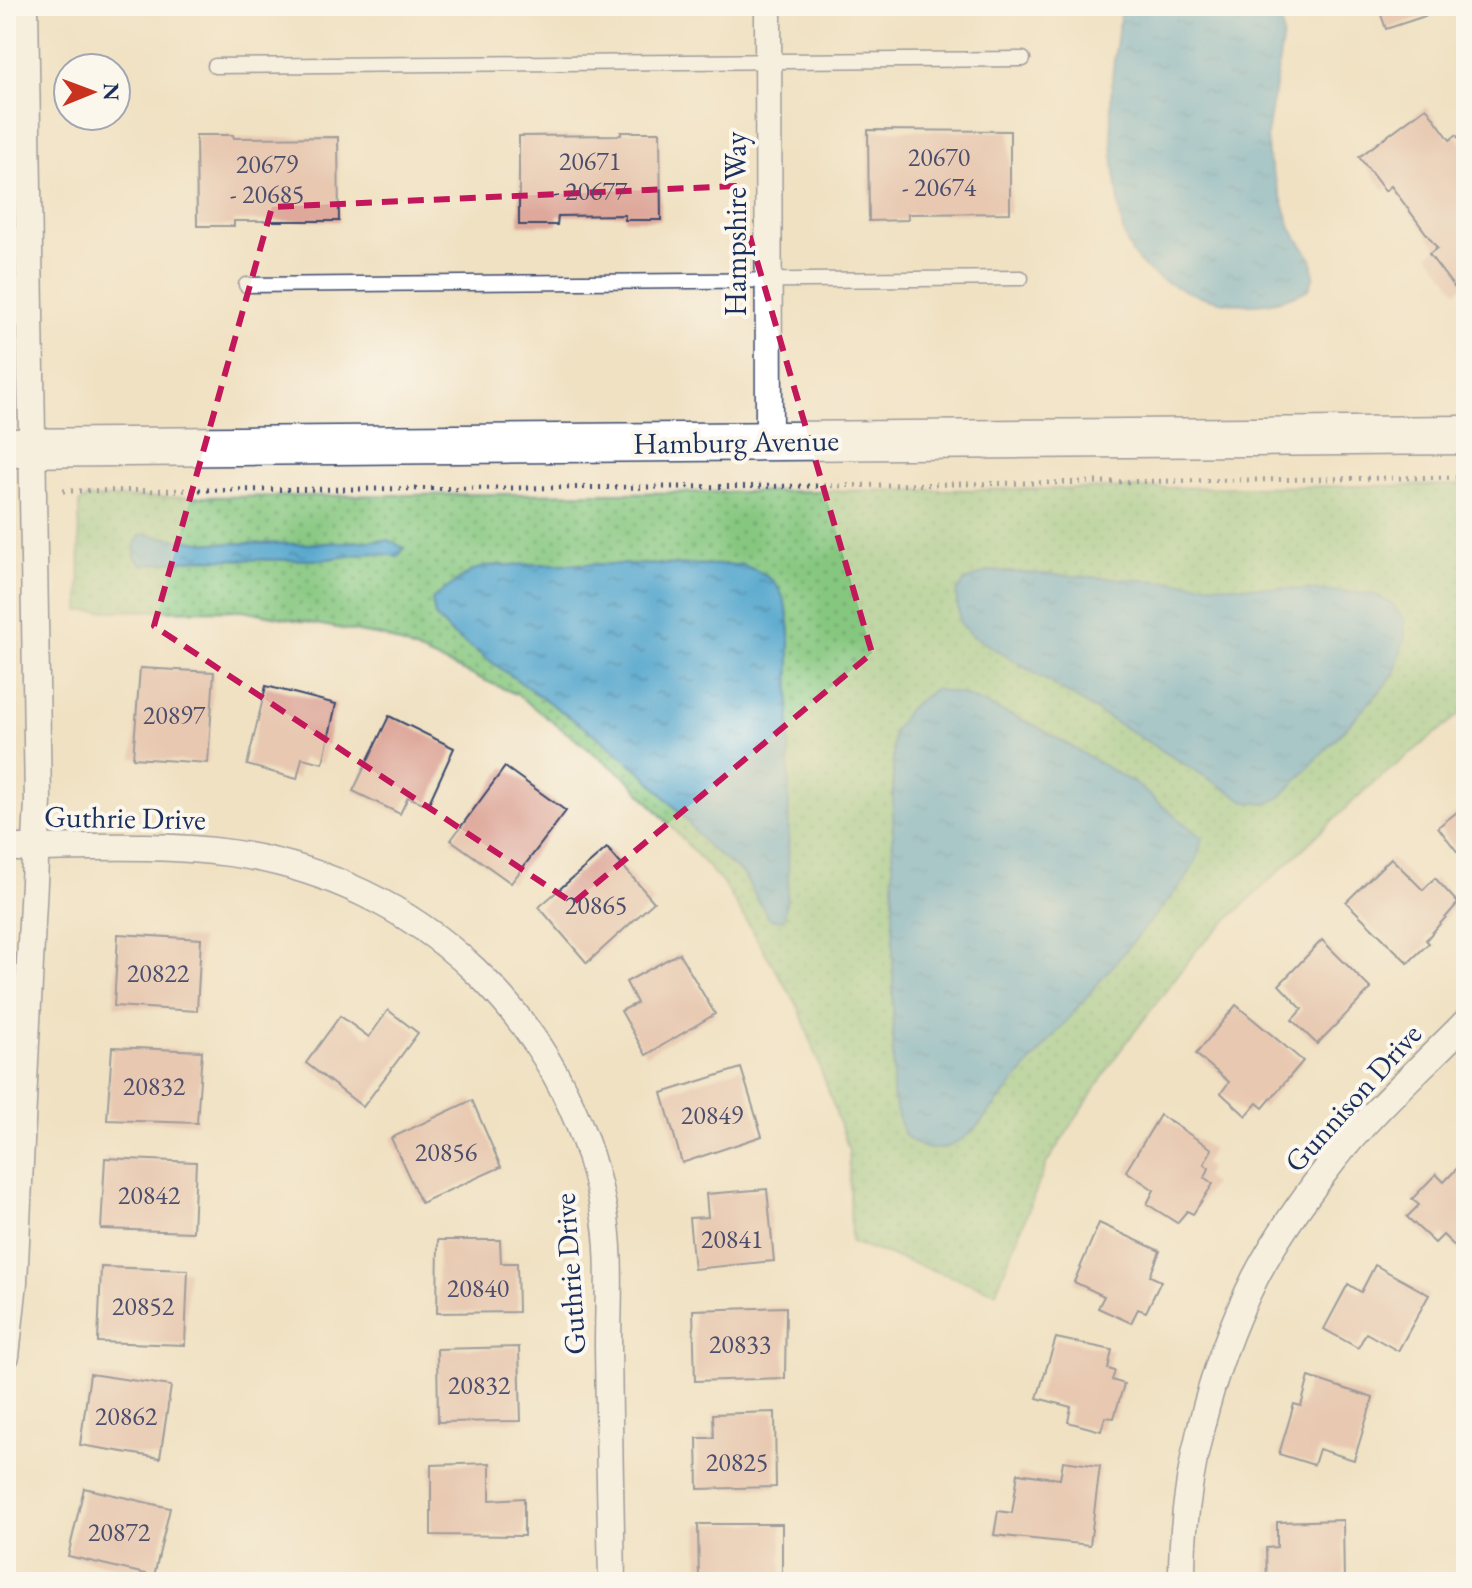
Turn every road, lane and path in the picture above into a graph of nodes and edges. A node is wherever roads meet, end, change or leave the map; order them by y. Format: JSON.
{"nodes":[{"id":1,"x":25,"y":6,"type":"edge"},
{"id":2,"x":768,"y":6,"type":"edge"},
{"id":3,"x":1023,"y":59,"type":"dead end"},
{"id":4,"x":766,"y":61,"type":"junction"},
{"id":5,"x":215,"y":66,"type":"dead end"},
{"id":6,"x":1021,"y":278,"type":"dead end"},
{"id":7,"x":769,"y":280,"type":"junction"},
{"id":8,"x":246,"y":285,"type":"dead end"},
{"id":9,"x":1466,"y":435,"type":"edge"},
{"id":10,"x":769,"y":442,"type":"junction"},
{"id":11,"x":19,"y":448,"type":"edge"},
{"id":12,"x":1466,"y":477,"type":"edge"},
{"id":13,"x":33,"y":492,"type":"junction"},
{"id":14,"x":6,"y":848,"type":"edge"},
{"id":15,"x":36,"y":848,"type":"junction"},
{"id":16,"x":1466,"y":1022,"type":"edge"},
{"id":17,"x":6,"y":1356,"type":"edge"},
{"id":18,"x":612,"y":1582,"type":"edge"},
{"id":19,"x":1182,"y":1582,"type":"edge"}],
"edges":[{"from":1,"to":11,"type":"street"},
{"from":2,"to":4,"type":"street","name":"Hampshire Way"},
{"from":3,"to":4,"type":"lane"},
{"from":4,"to":5,"type":"lane"},
{"from":4,"to":7,"type":"street","name":"Hampshire Way"},
{"from":6,"to":7,"type":"lane"},
{"from":7,"to":8,"type":"lane"},
{"from":7,"to":10,"type":"street","name":"Hampshire Way"},
{"from":9,"to":10,"type":"street","name":"Hamburg Avenue"},
{"from":10,"to":11,"type":"street","name":"Hamburg Avenue"},
{"from":11,"to":13,"type":"street"},
{"from":12,"to":13,"type":"path"},
{"from":13,"to":15,"type":"street"},
{"from":14,"to":15,"type":"street","name":"Guthrie Drive"},
{"from":15,"to":17,"type":"street"},
{"from":15,"to":18,"type":"street","name":"Guthrie Drive"},
{"from":16,"to":19,"type":"street","name":"Gunnison Drive"}]}
